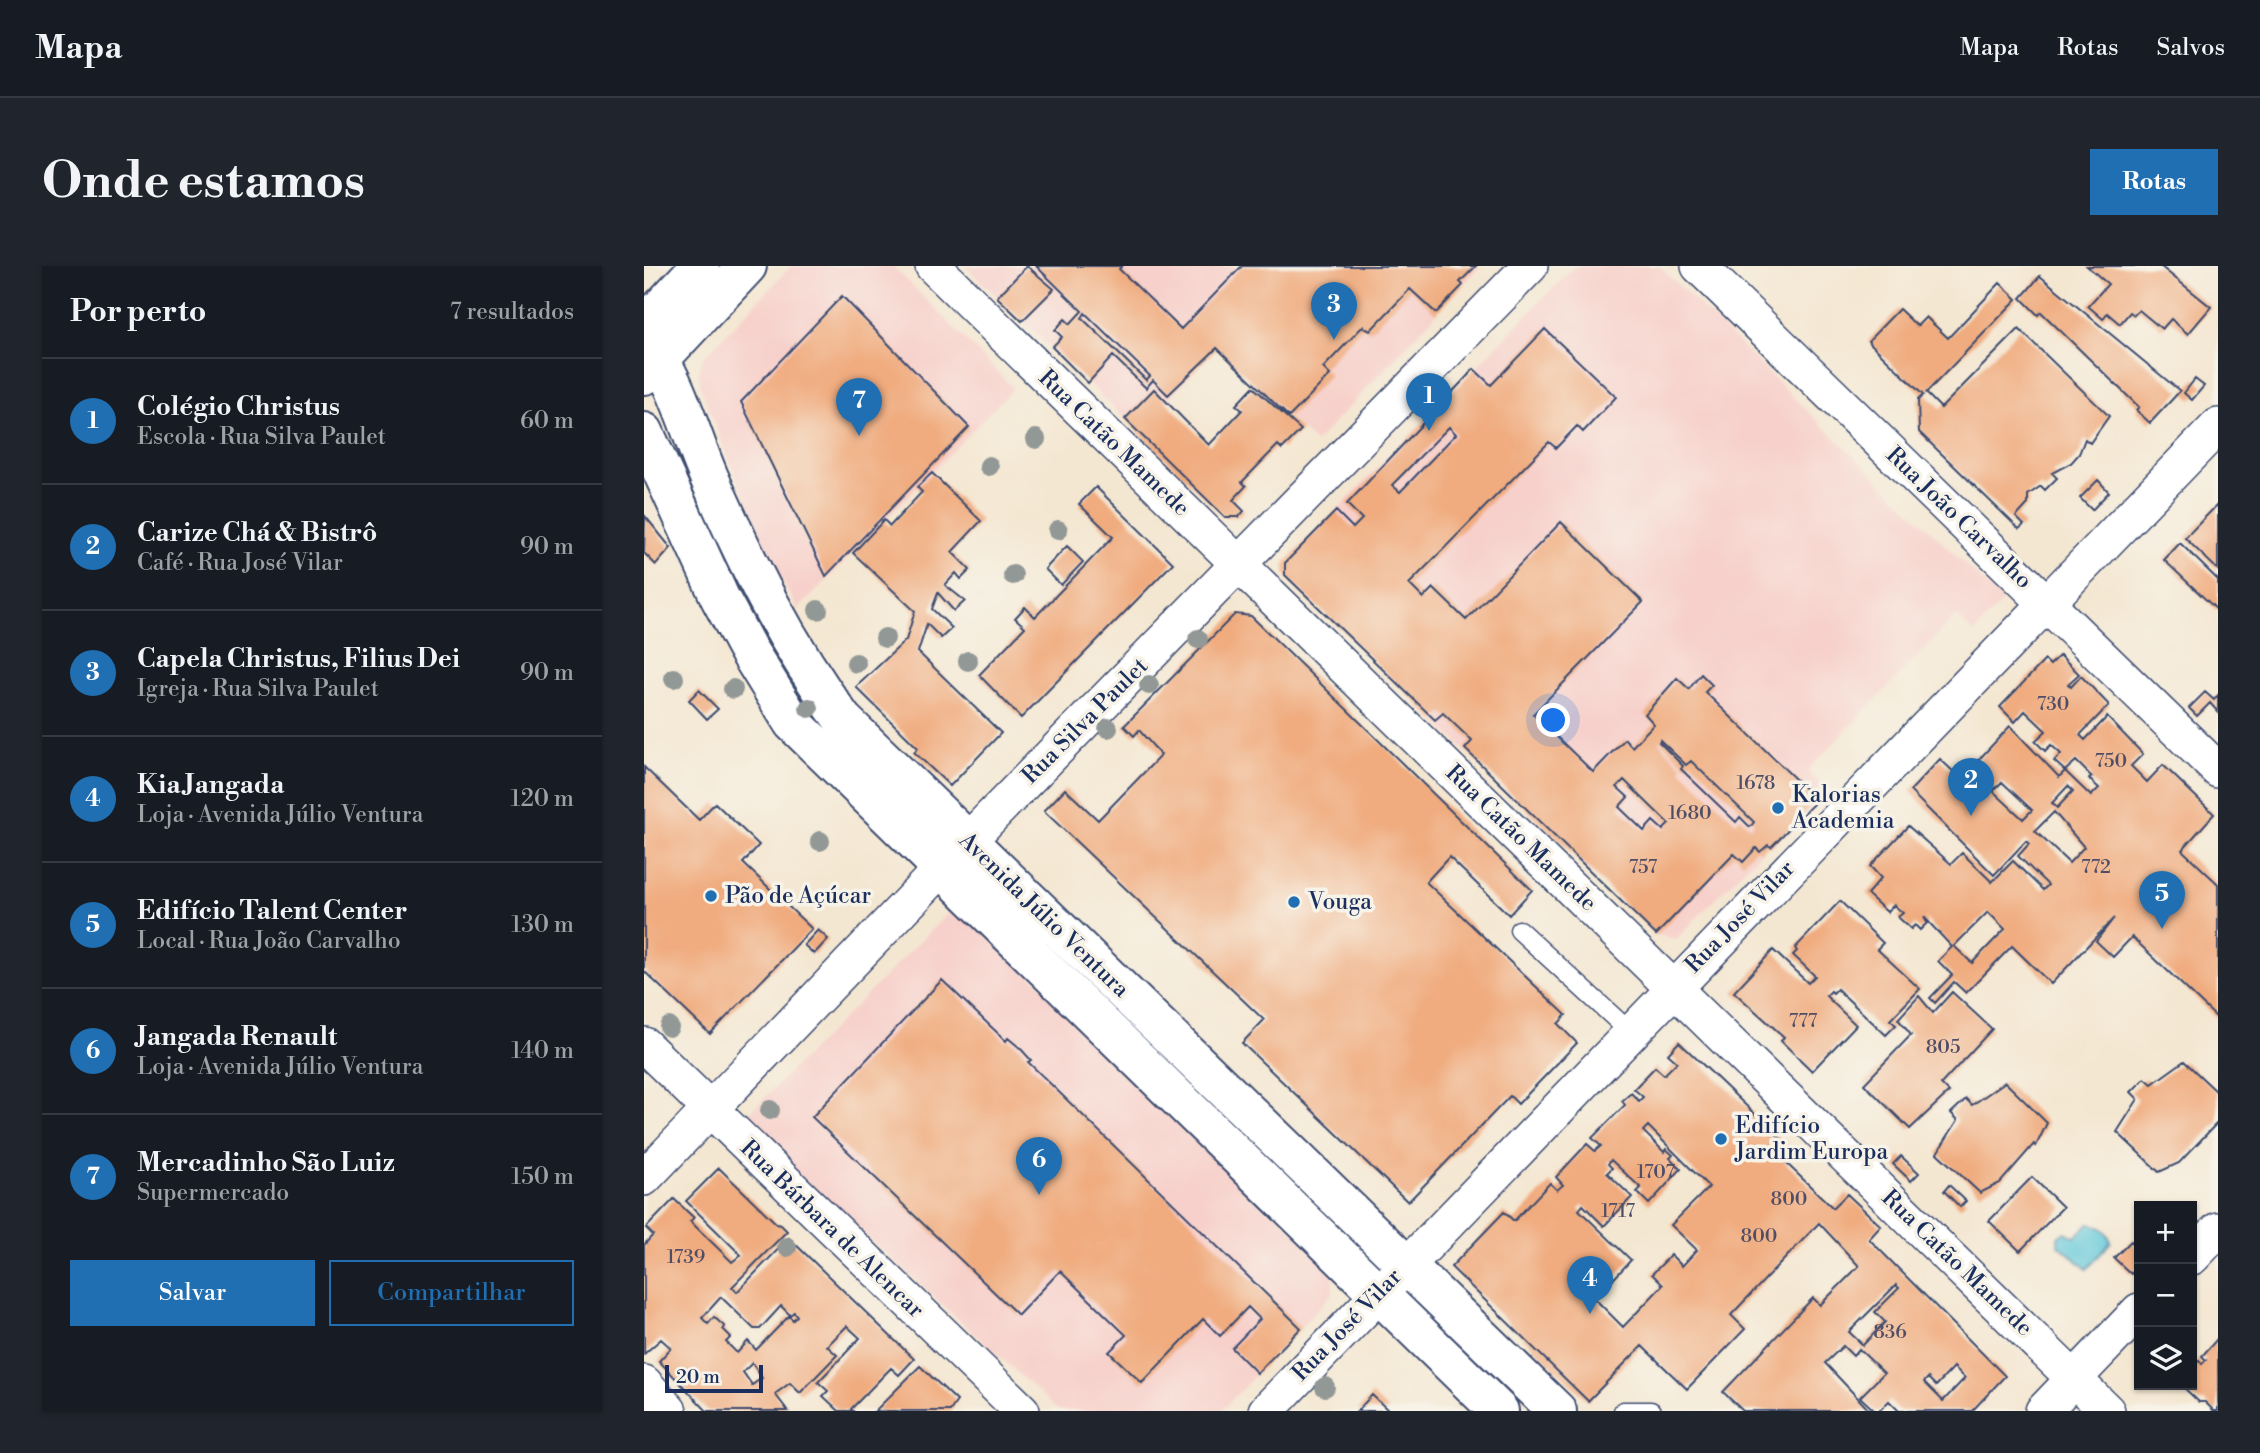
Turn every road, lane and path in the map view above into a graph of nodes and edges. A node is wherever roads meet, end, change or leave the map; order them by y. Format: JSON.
{"nodes":[{"id":1,"x":700,"y":266,"type":"edge"},
{"id":2,"x":747,"y":266,"type":"edge"},
{"id":3,"x":933,"y":266,"type":"edge"},
{"id":4,"x":1530,"y":266,"type":"edge"},
{"id":5,"x":1699,"y":266,"type":"edge"},
{"id":6,"x":648,"y":349,"type":"edge"},
{"id":7,"x":2218,"y":426,"type":"edge"},
{"id":8,"x":644,"y":432,"type":"edge"},
{"id":9,"x":1238,"y":565,"type":"junction"},
{"id":10,"x":2045,"y":601,"type":"junction"},
{"id":11,"x":2218,"y":770,"type":"edge"},
{"id":12,"x":968,"y":841,"type":"junction"},
{"id":13,"x":940,"y":869,"type":"junction"},
{"id":14,"x":1519,"y":930,"type":"dead end"},
{"id":15,"x":1674,"y":986,"type":"junction"},
{"id":16,"x":1630,"y":1032,"type":"junction"},
{"id":17,"x":644,"y":1045,"type":"edge"},
{"id":18,"x":709,"y":1109,"type":"junction"},
{"id":19,"x":644,"y":1178,"type":"edge"},
{"id":20,"x":2218,"y":1230,"type":"edge"},
{"id":21,"x":2197,"y":1252,"type":"edge"},
{"id":22,"x":1407,"y":1263,"type":"junction"},
{"id":23,"x":1378,"y":1292,"type":"junction"},
{"id":24,"x":2134,"y":1316,"type":"edge"},
{"id":25,"x":2074,"y":1379,"type":"junction"},
{"id":26,"x":644,"y":1382,"type":"edge"},
{"id":27,"x":669,"y":1411,"type":"edge"},
{"id":28,"x":1022,"y":1411,"type":"edge"},
{"id":29,"x":1266,"y":1411,"type":"edge"},
{"id":30,"x":1499,"y":1411,"type":"edge"},
{"id":31,"x":1557,"y":1411,"type":"edge"},
{"id":32,"x":1623,"y":1411,"type":"edge"},
{"id":33,"x":1651,"y":1411,"type":"edge"},
{"id":34,"x":2043,"y":1411,"type":"edge"},
{"id":35,"x":2107,"y":1411,"type":"edge"}],
"edges":[{"from":1,"to":6,"type":"main road"},
{"from":2,"to":6,"type":"main road"},
{"from":3,"to":9,"type":"street","name":"Rua Catão Mamede"},
{"from":4,"to":9,"type":"street","name":"Rua Silva Paulet"},
{"from":5,"to":10,"type":"street","name":"Rua João Carvalho"},
{"from":6,"to":12,"type":"main road","name":"Avenida Júlio Ventura"},
{"from":7,"to":10,"type":"street","name":"Rua José Vilar"},
{"from":8,"to":13,"type":"main road","name":"Avenida Júlio Ventura"},
{"from":9,"to":12,"type":"street","name":"Rua Silva Paulet"},
{"from":9,"to":15,"type":"street","name":"Rua Catão Mamede"},
{"from":10,"to":11,"type":"street","name":"Rua João Carvalho"},
{"from":10,"to":15,"type":"street","name":"Rua José Vilar"},
{"from":12,"to":13,"type":"street","name":"Rua Silva Paulet"},
{"from":12,"to":22,"type":"main road","name":"Avenida Júlio Ventura"},
{"from":13,"to":18,"type":"street","name":"Rua Silva Paulet"},
{"from":13,"to":23,"type":"main road","name":"Avenida Júlio Ventura"},
{"from":14,"to":16,"type":"lane"},
{"from":15,"to":16,"type":"street","name":"Rua José Vilar"},
{"from":15,"to":25,"type":"street","name":"Rua Catão Mamede"},
{"from":16,"to":22,"type":"street","name":"Rua José Vilar"},
{"from":17,"to":18,"type":"street","name":"Rua Bárbara de Alencar"},
{"from":18,"to":19,"type":"street","name":"Rua Silva Paulet"},
{"from":18,"to":28,"type":"street","name":"Rua Bárbara de Alencar"},
{"from":20,"to":21,"type":"street"},
{"from":22,"to":23,"type":"street","name":"Rua José Vilar"},
{"from":22,"to":31,"type":"main road","name":"Avenida Júlio Ventura"},
{"from":23,"to":29,"type":"street","name":"Rua José Vilar"},
{"from":23,"to":30,"type":"main road","name":"Avenida Júlio Ventura"},
{"from":24,"to":25,"type":"street"},
{"from":25,"to":34,"type":"street"},
{"from":25,"to":35,"type":"street","name":"Rua Catão Mamede"},
{"from":26,"to":27,"type":"street"},
{"from":32,"to":33,"type":"lane"}]}
